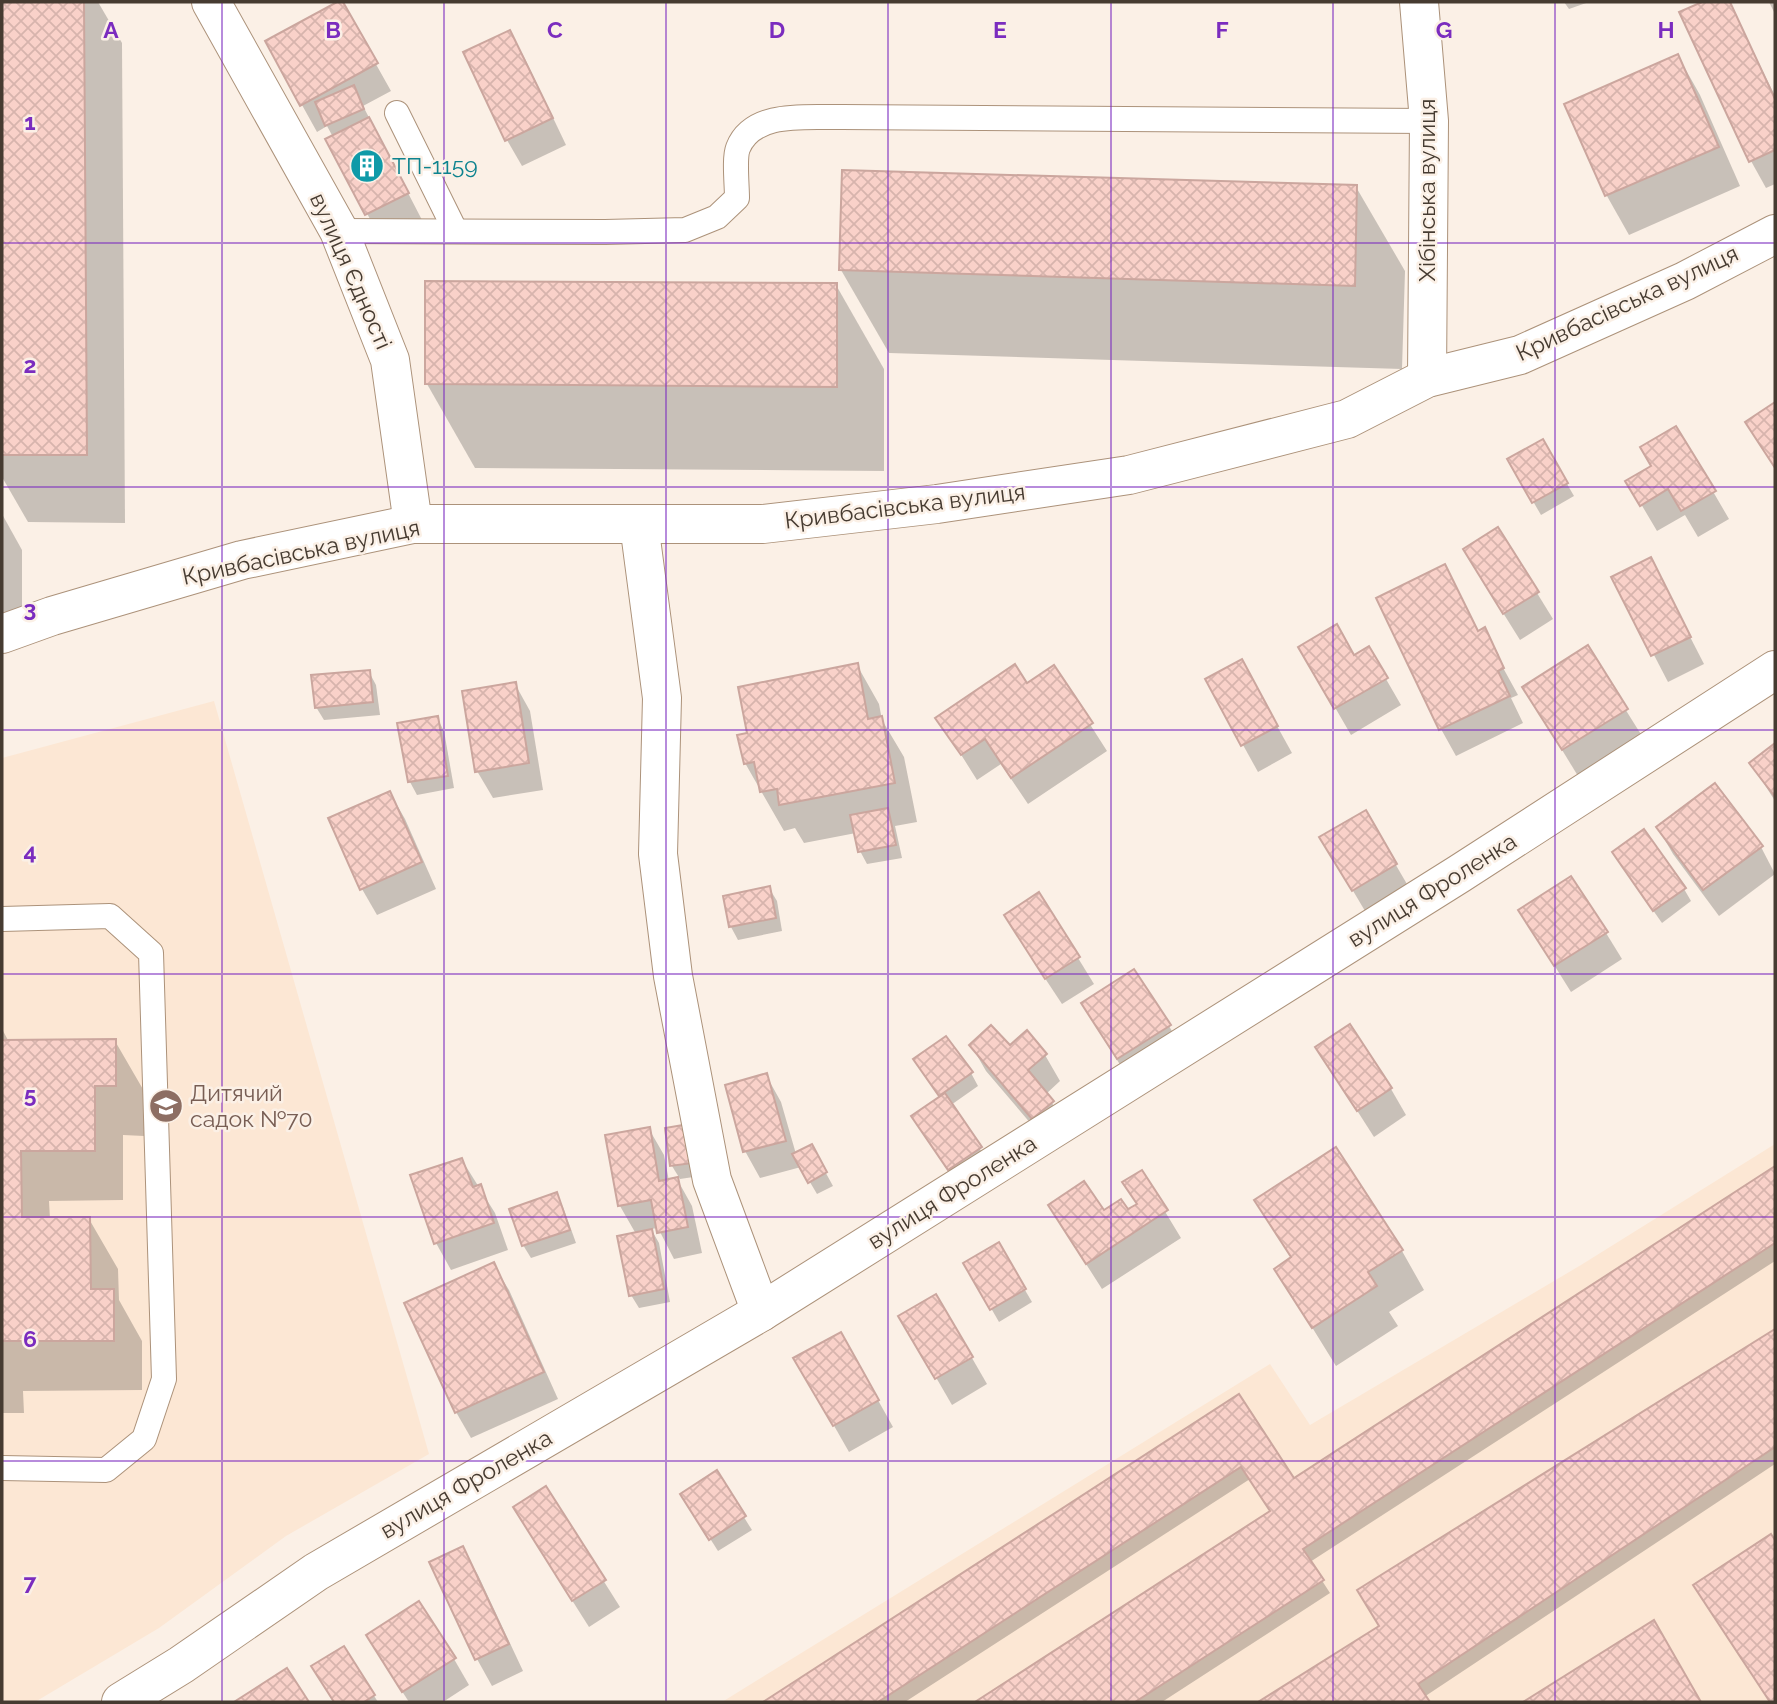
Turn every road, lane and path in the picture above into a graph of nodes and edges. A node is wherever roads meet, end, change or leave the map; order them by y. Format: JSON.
{"nodes":[{"id":1,"x":211,"y":2,"type":"edge"},
{"id":2,"x":1419,"y":2,"type":"edge"},
{"id":3,"x":397,"y":113,"type":"dead end"},
{"id":4,"x":1429,"y":121,"type":"junction"},
{"id":5,"x":455,"y":230,"type":"junction"},
{"id":6,"x":339,"y":231,"type":"junction"},
{"id":7,"x":1775,"y":234,"type":"edge"},
{"id":8,"x":1427,"y":378,"type":"junction"},
{"id":9,"x":413,"y":524,"type":"junction"},
{"id":10,"x":639,"y":524,"type":"junction"},
{"id":11,"x":2,"y":634,"type":"edge"},
{"id":12,"x":1775,"y":670,"type":"edge"},
{"id":13,"x":2,"y":919,"type":"edge"},
{"id":14,"x":761,"y":1312,"type":"junction"},
{"id":15,"x":2,"y":1468,"type":"edge"},
{"id":16,"x":121,"y":1702,"type":"edge"}],
"edges":[{"from":1,"to":6,"type":"street","name":"вулиця Єдності"},
{"from":2,"to":4,"type":"street","name":"Хібінська вулиця"},
{"from":3,"to":5,"type":"lane"},
{"from":4,"to":5,"type":"lane"},
{"from":4,"to":8,"type":"street","name":"Хібінська вулиця"},
{"from":5,"to":6,"type":"lane"},
{"from":6,"to":9,"type":"street","name":"вулиця Єдності"},
{"from":7,"to":8,"type":"street","name":"Кривбасівська вулиця"},
{"from":8,"to":10,"type":"street","name":"Кривбасівська вулиця"},
{"from":9,"to":10,"type":"street","name":"Кривбасівська вулиця"},
{"from":9,"to":11,"type":"street","name":"Кривбасівська вулиця"},
{"from":10,"to":14,"type":"street"},
{"from":12,"to":14,"type":"street","name":"вулиця Фроленка"},
{"from":13,"to":15,"type":"lane"},
{"from":14,"to":16,"type":"street","name":"вулиця Фроленка"}]}
